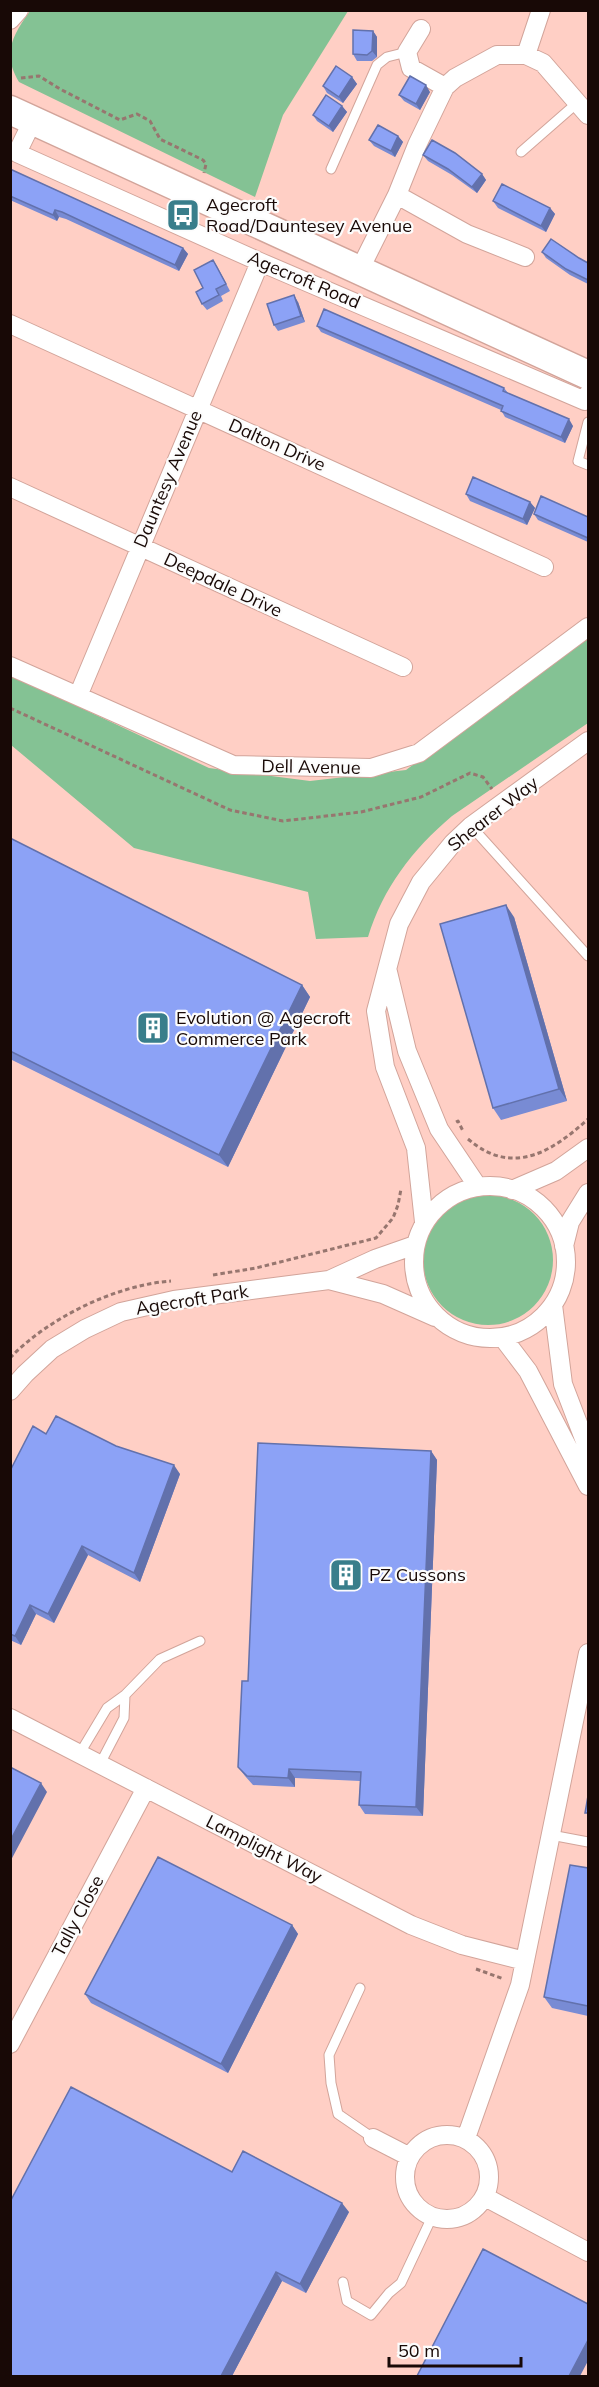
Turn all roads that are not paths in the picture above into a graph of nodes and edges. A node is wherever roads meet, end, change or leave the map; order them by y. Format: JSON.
{"nodes":[{"id":1,"x":19,"y":10,"type":"edge"},
{"id":2,"x":541,"y":10,"type":"edge"},
{"id":3,"x":10,"y":20,"type":"edge"},
{"id":4,"x":421,"y":29,"type":"dead end"},
{"id":5,"x":407,"y":52,"type":"junction"},
{"id":6,"x":526,"y":55,"type":"junction"},
{"id":7,"x":445,"y":87,"type":"junction"},
{"id":8,"x":583,"y":109,"type":"edge"},
{"id":9,"x":22,"y":115,"type":"edge"},
{"id":10,"x":521,"y":152,"type":"dead end"},
{"id":11,"x":331,"y":168,"type":"dead end"},
{"id":12,"x":397,"y":195,"type":"junction"},
{"id":13,"x":525,"y":257,"type":"dead end"},
{"id":14,"x":260,"y":262,"type":"junction"},
{"id":15,"x":360,"y":269,"type":"junction"},
{"id":16,"x":10,"y":324,"type":"edge"},
{"id":17,"x":588,"y":394,"type":"edge"},
{"id":18,"x":198,"y":409,"type":"junction"},
{"id":19,"x":588,"y":422,"type":"edge"},
{"id":20,"x":588,"y":465,"type":"edge"},
{"id":21,"x":10,"y":487,"type":"edge"},
{"id":22,"x":140,"y":546,"type":"junction"},
{"id":23,"x":544,"y":567,"type":"dead end"},
{"id":24,"x":588,"y":627,"type":"edge"},
{"id":25,"x":10,"y":666,"type":"edge"},
{"id":26,"x":403,"y":667,"type":"dead end"},
{"id":27,"x":78,"y":696,"type":"junction"},
{"id":28,"x":588,"y":741,"type":"edge"},
{"id":29,"x":471,"y":826,"type":"junction"},
{"id":30,"x":588,"y":956,"type":"edge"},
{"id":31,"x":387,"y":968,"type":"junction"},
{"id":32,"x":588,"y":1148,"type":"edge"},
{"id":33,"x":478,"y":1187,"type":"junction"},
{"id":34,"x":512,"y":1190,"type":"junction"},
{"id":35,"x":588,"y":1193,"type":"edge"},
{"id":36,"x":424,"y":1222,"type":"junction"},
{"id":37,"x":415,"y":1245,"type":"junction"},
{"id":38,"x":564,"y":1246,"type":"junction"},
{"id":39,"x":329,"y":1280,"type":"junction"},
{"id":40,"x":553,"y":1305,"type":"junction"},
{"id":41,"x":436,"y":1317,"type":"junction"},
{"id":42,"x":503,"y":1338,"type":"junction"},
{"id":43,"x":10,"y":1391,"type":"edge"},
{"id":44,"x":588,"y":1462,"type":"edge"},
{"id":45,"x":588,"y":1486,"type":"edge"},
{"id":46,"x":200,"y":1641,"type":"dead end"},
{"id":47,"x":588,"y":1653,"type":"edge"},
{"id":48,"x":125,"y":1695,"type":"junction"},
{"id":49,"x":10,"y":1718,"type":"edge"},
{"id":50,"x":80,"y":1753,"type":"junction"},
{"id":51,"x":100,"y":1764,"type":"junction"},
{"id":52,"x":146,"y":1788,"type":"junction"},
{"id":53,"x":551,"y":1835,"type":"junction"},
{"id":54,"x":588,"y":1842,"type":"edge"},
{"id":55,"x":525,"y":1961,"type":"junction"},
{"id":56,"x":360,"y":1988,"type":"dead end"},
{"id":57,"x":11,"y":2042,"type":"edge"},
{"id":58,"x":373,"y":2138,"type":"joint"},
{"id":59,"x":466,"y":2138,"type":"junction"},
{"id":60,"x":410,"y":2157,"type":"junction"},
{"id":61,"x":485,"y":2197,"type":"junction"},
{"id":62,"x":432,"y":2217,"type":"junction"},
{"id":63,"x":588,"y":2252,"type":"edge"},
{"id":64,"x":343,"y":2282,"type":"dead end"}],
"edges":[{"from":1,"to":3,"type":"street"},
{"from":2,"to":6,"type":"street"},
{"from":4,"to":5,"type":"street"},
{"from":5,"to":7,"type":"street"},
{"from":5,"to":11,"type":"lane"},
{"from":6,"to":7,"type":"street"},
{"from":6,"to":8,"type":"street"},
{"from":7,"to":12,"type":"street"},
{"from":8,"to":10,"type":"lane"},
{"from":9,"to":14,"type":"street","name":"Agecroft Road"},
{"from":9,"to":15,"type":"main road","name":"Agecroft Road"},
{"from":12,"to":13,"type":"street"},
{"from":12,"to":15,"type":"street"},
{"from":14,"to":17,"type":"street","name":"Agecroft Road"},
{"from":14,"to":18,"type":"street","name":"Dauntesy Avenue"},
{"from":15,"to":17,"type":"main road","name":"Agecroft Road"},
{"from":16,"to":18,"type":"street","name":"Dalton Drive"},
{"from":18,"to":22,"type":"street","name":"Dauntesy Avenue"},
{"from":18,"to":23,"type":"street","name":"Dalton Drive"},
{"from":19,"to":20,"type":"lane"},
{"from":21,"to":22,"type":"street","name":"Deepdale Drive"},
{"from":22,"to":26,"type":"street","name":"Deepdale Drive"},
{"from":22,"to":27,"type":"street","name":"Dauntesy Avenue"},
{"from":24,"to":27,"type":"street","name":"Dell Avenue"},
{"from":25,"to":27,"type":"street","name":"Dell Avenue"},
{"from":28,"to":29,"type":"street","name":"Shearer Way"},
{"from":29,"to":30,"type":"lane"},
{"from":29,"to":31,"type":"street","name":"Shearer Way"},
{"from":31,"to":33,"type":"street"},
{"from":31,"to":36,"type":"street","name":"Shearer Way"},
{"from":32,"to":34,"type":"street"},
{"from":33,"to":34,"type":"street"},
{"from":33,"to":36,"type":"street"},
{"from":34,"to":38,"type":"street"},
{"from":35,"to":38,"type":"street"},
{"from":36,"to":37,"type":"street"},
{"from":37,"to":39,"type":"street"},
{"from":37,"to":41,"type":"street"},
{"from":38,"to":40,"type":"street"},
{"from":39,"to":41,"type":"street"},
{"from":39,"to":43,"type":"street","name":"Agecroft Park"},
{"from":40,"to":42,"type":"street"},
{"from":40,"to":44,"type":"street"},
{"from":41,"to":42,"type":"street"},
{"from":42,"to":45,"type":"street"},
{"from":46,"to":48,"type":"lane"},
{"from":47,"to":53,"type":"street"},
{"from":48,"to":50,"type":"lane"},
{"from":48,"to":51,"type":"lane"},
{"from":49,"to":50,"type":"street","name":"Lamplight Way"},
{"from":50,"to":51,"type":"street","name":"Lamplight Way"},
{"from":51,"to":52,"type":"street","name":"Lamplight Way"},
{"from":52,"to":55,"type":"street","name":"Lamplight Way"},
{"from":52,"to":57,"type":"street","name":"Tally Close"},
{"from":53,"to":54,"type":"lane"},
{"from":53,"to":55,"type":"street"},
{"from":55,"to":59,"type":"street"},
{"from":56,"to":58,"type":"lane"},
{"from":58,"to":60,"type":"street"},
{"from":59,"to":60,"type":"street"},
{"from":59,"to":61,"type":"street"},
{"from":60,"to":62,"type":"street"},
{"from":61,"to":62,"type":"street"},
{"from":61,"to":63,"type":"street"},
{"from":62,"to":64,"type":"lane"}]}
